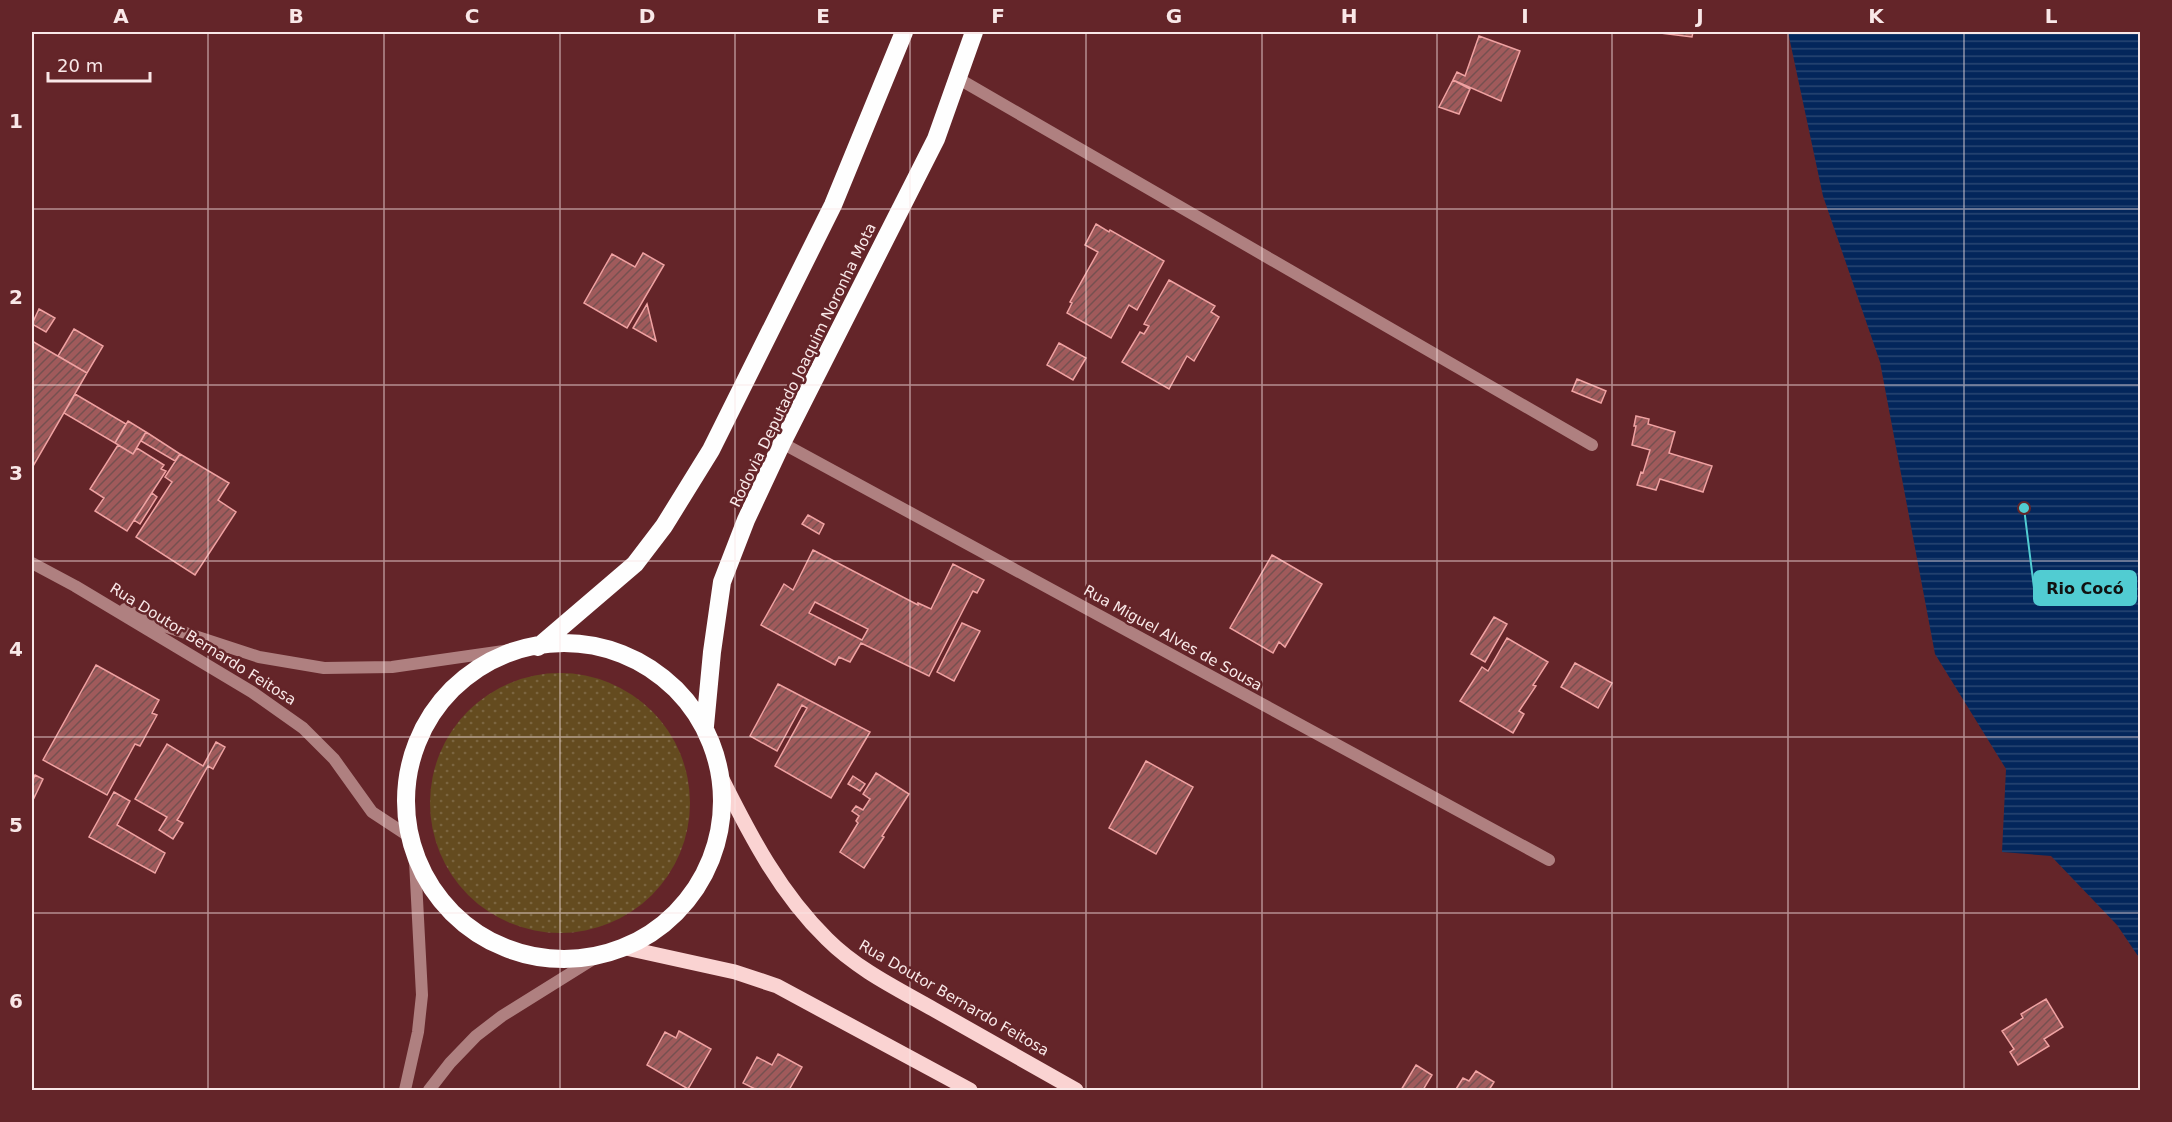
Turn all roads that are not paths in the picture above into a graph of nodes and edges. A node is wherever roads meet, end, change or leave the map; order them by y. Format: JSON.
{"nodes":[{"id":1,"x":904,"y":32,"type":"edge"},
{"id":2,"x":974,"y":32,"type":"edge"},
{"id":3,"x":958,"y":79,"type":"junction"},
{"id":4,"x":782,"y":443,"type":"junction"},
{"id":5,"x":1592,"y":444,"type":"dead end"},
{"id":6,"x":32,"y":563,"type":"edge"},
{"id":7,"x":75,"y":586,"type":"junction"},
{"id":8,"x":538,"y":646,"type":"junction"},
{"id":9,"x":517,"y":649,"type":"junction"},
{"id":10,"x":705,"y":726,"type":"junction"},
{"id":11,"x":722,"y":779,"type":"junction"},
{"id":12,"x":410,"y":837,"type":"junction"},
{"id":13,"x":1550,"y":860,"type":"dead end"},
{"id":14,"x":415,"y":861,"type":"junction"},
{"id":15,"x":626,"y":948,"type":"junction"},
{"id":16,"x":603,"y":953,"type":"junction"},
{"id":17,"x":405,"y":1090,"type":"edge"},
{"id":18,"x":429,"y":1090,"type":"edge"},
{"id":19,"x":970,"y":1090,"type":"edge"},
{"id":20,"x":1076,"y":1090,"type":"edge"}],
"edges":[{"from":1,"to":8,"type":"highway"},
{"from":2,"to":3,"type":"highway","name":"Rodovia Deputado Joaquim Noronha Mota"},
{"from":3,"to":4,"type":"highway","name":"Rodovia Deputado Joaquim Noronha Mota"},
{"from":3,"to":5,"type":"street"},
{"from":4,"to":10,"type":"highway","name":"Rodovia Deputado Joaquim Noronha Mota"},
{"from":4,"to":13,"type":"street","name":"Rua Miguel Alves de Sousa"},
{"from":6,"to":7,"type":"street","name":"Rua Doutor Bernardo Feitosa"},
{"from":7,"to":9,"type":"street","name":"Rua Doutor Bernardo Feitosa"},
{"from":7,"to":12,"type":"street","name":"Rua Doutor Bernardo Feitosa"},
{"from":8,"to":9,"type":"highway"},
{"from":8,"to":10,"type":"highway"},
{"from":9,"to":12,"type":"highway"},
{"from":10,"to":11,"type":"highway"},
{"from":11,"to":15,"type":"highway"},
{"from":11,"to":20,"type":"main road","name":"Rua Doutor Bernardo Feitosa"},
{"from":12,"to":14,"type":"highway"},
{"from":14,"to":16,"type":"highway"},
{"from":14,"to":17,"type":"street"},
{"from":15,"to":16,"type":"highway"},
{"from":15,"to":19,"type":"main road"},
{"from":16,"to":18,"type":"street"}]}
